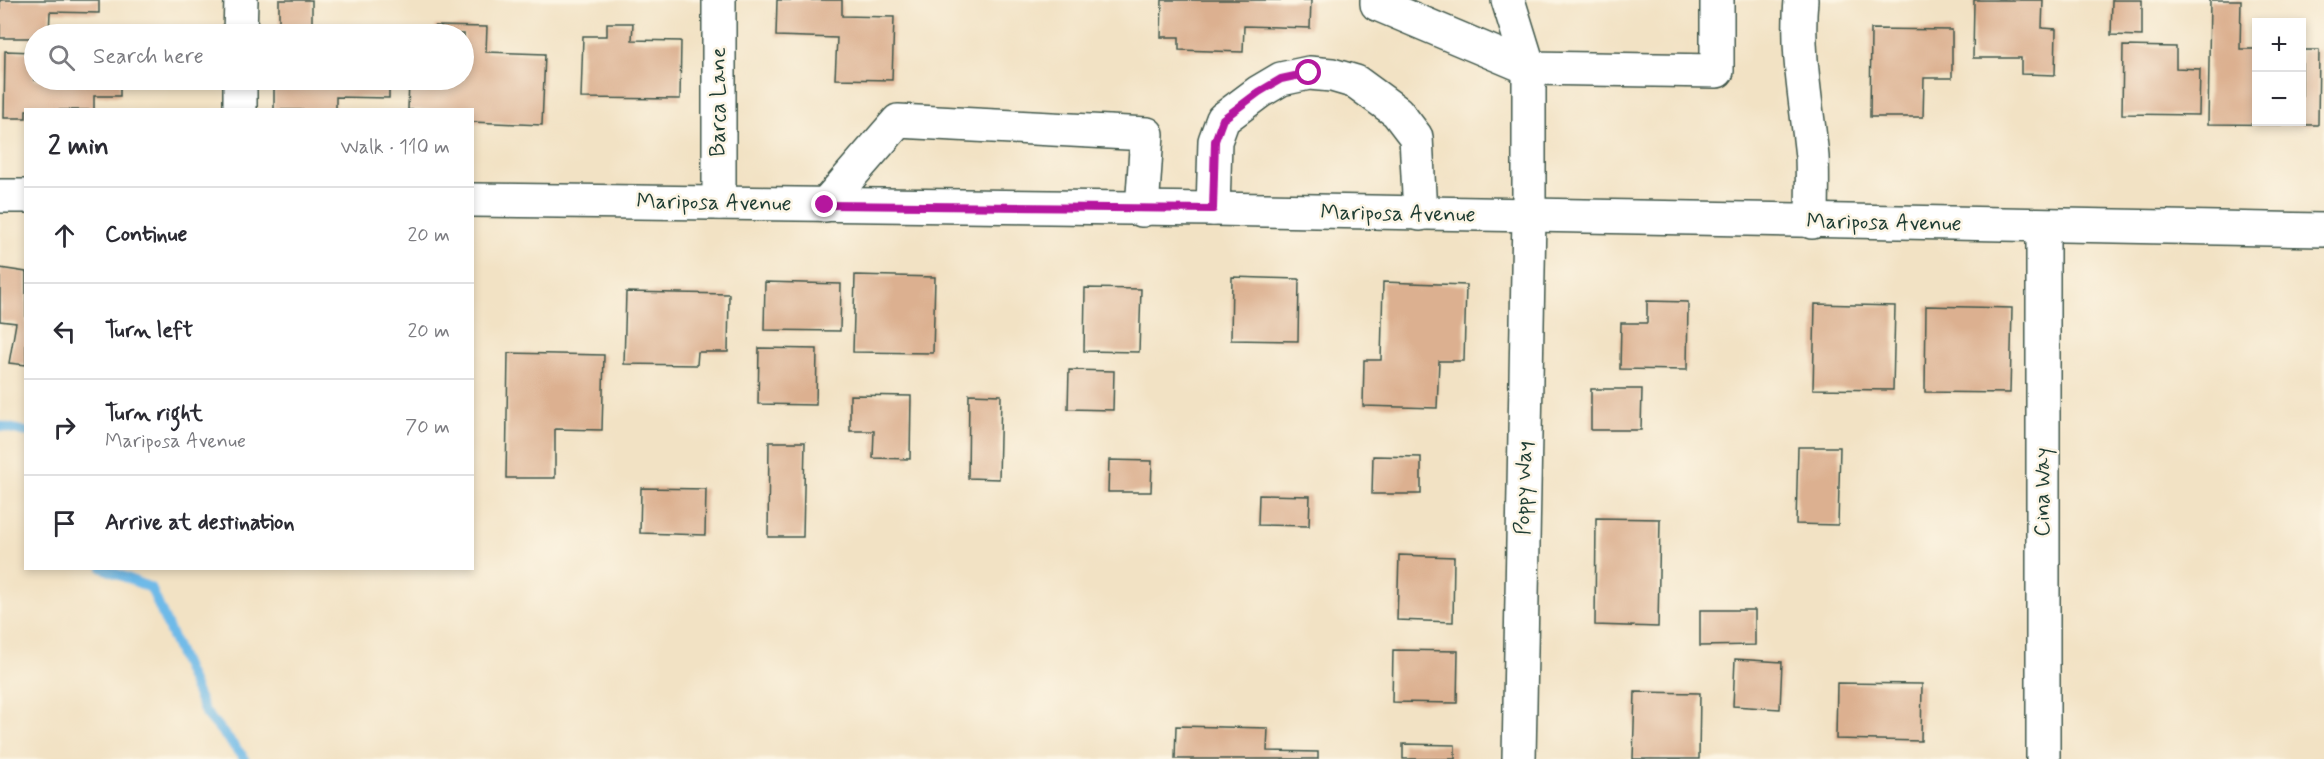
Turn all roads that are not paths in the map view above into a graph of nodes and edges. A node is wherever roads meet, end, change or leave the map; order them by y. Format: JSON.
{"nodes":[{"id":1,"x":241,"y":0,"type":"edge"},
{"id":2,"x":719,"y":0,"type":"edge"},
{"id":3,"x":1377,"y":0,"type":"edge"},
{"id":4,"x":1508,"y":0,"type":"edge"},
{"id":5,"x":1716,"y":0,"type":"edge"},
{"id":6,"x":1802,"y":0,"type":"edge"},
{"id":7,"x":240,"y":24,"type":"edge"},
{"id":8,"x":1529,"y":68,"type":"junction"},
{"id":9,"x":240,"y":90,"type":"edge"},
{"id":10,"x":240,"y":108,"type":"edge"},
{"id":11,"x":0,"y":196,"type":"edge"},
{"id":12,"x":24,"y":196,"type":"edge"},
{"id":13,"x":474,"y":200,"type":"edge"},
{"id":14,"x":719,"y":203,"type":"junction"},
{"id":15,"x":825,"y":205,"type":"junction"},
{"id":16,"x":1213,"y":209,"type":"junction"},
{"id":17,"x":1142,"y":210,"type":"junction"},
{"id":18,"x":1420,"y":214,"type":"junction"},
{"id":19,"x":1529,"y":216,"type":"junction"},
{"id":20,"x":1812,"y":222,"type":"junction"},
{"id":21,"x":2043,"y":226,"type":"junction"},
{"id":22,"x":2324,"y":230,"type":"edge"},
{"id":23,"x":1519,"y":759,"type":"edge"},
{"id":24,"x":2043,"y":759,"type":"edge"}],
"edges":[{"from":1,"to":7,"type":"street"},
{"from":2,"to":14,"type":"street","name":"Barca Lane"},
{"from":3,"to":8,"type":"street"},
{"from":4,"to":8,"type":"street","name":"Poppy Way"},
{"from":5,"to":8,"type":"street"},
{"from":6,"to":20,"type":"street"},
{"from":8,"to":19,"type":"street","name":"Poppy Way"},
{"from":9,"to":10,"type":"street"},
{"from":11,"to":12,"type":"street"},
{"from":13,"to":14,"type":"street","name":"Mariposa Avenue"},
{"from":14,"to":15,"type":"street","name":"Mariposa Avenue"},
{"from":15,"to":17,"type":"street","name":"Mariposa Avenue"},
{"from":15,"to":17,"type":"street"},
{"from":16,"to":17,"type":"street","name":"Mariposa Avenue"},
{"from":16,"to":18,"type":"street","name":"Mariposa Avenue"},
{"from":16,"to":18,"type":"street"},
{"from":18,"to":19,"type":"street","name":"Mariposa Avenue"},
{"from":19,"to":20,"type":"street","name":"Mariposa Avenue"},
{"from":19,"to":23,"type":"street","name":"Poppy Way"},
{"from":20,"to":21,"type":"street","name":"Mariposa Avenue"},
{"from":21,"to":22,"type":"street","name":"Mariposa Avenue"},
{"from":21,"to":24,"type":"street","name":"Cina Way"}]}
